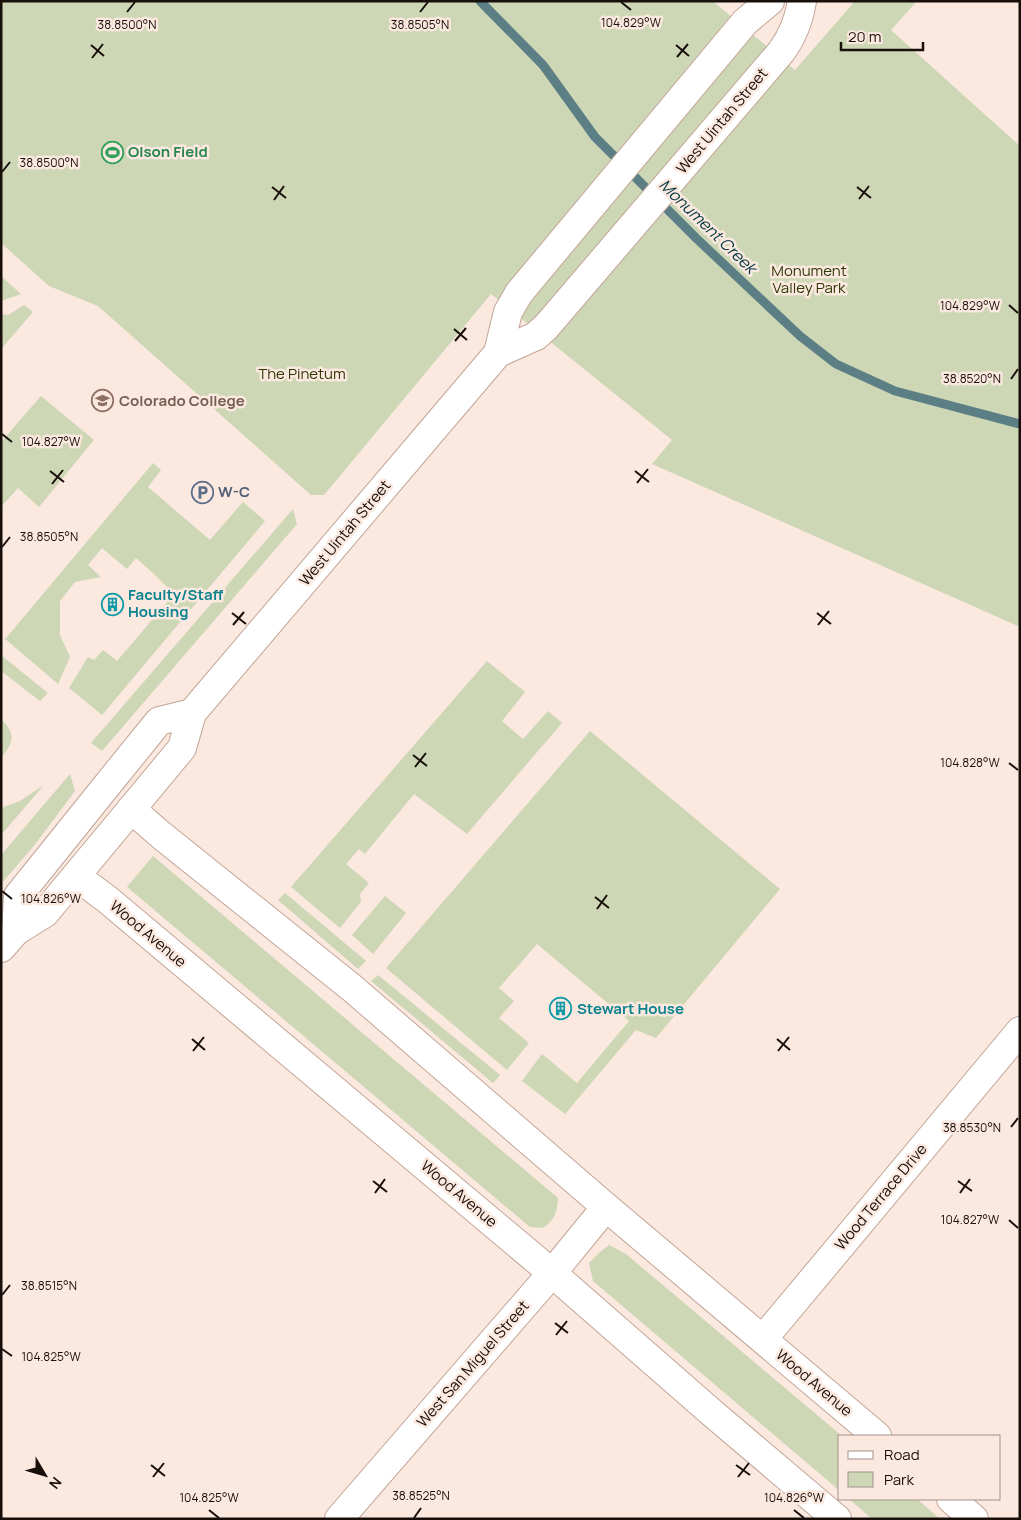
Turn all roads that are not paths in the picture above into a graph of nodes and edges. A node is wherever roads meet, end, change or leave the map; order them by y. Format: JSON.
{"nodes":[{"id":1,"x":770,"y":1,"type":"edge"},
{"id":2,"x":802,"y":1,"type":"edge"},
{"id":3,"x":498,"y":353,"type":"junction"},
{"id":4,"x":192,"y":713,"type":"junction"},
{"id":5,"x":131,"y":809,"type":"junction"},
{"id":6,"x":76,"y":876,"type":"junction"},
{"id":7,"x":9,"y":940,"type":"edge"},
{"id":8,"x":1020,"y":1031,"type":"edge"},
{"id":9,"x":606,"y":1207,"type":"junction"},
{"id":10,"x":552,"y":1273,"type":"junction"},
{"id":11,"x":763,"y":1339,"type":"junction"},
{"id":12,"x":876,"y":1435,"type":"edge"},
{"id":13,"x":951,"y":1500,"type":"edge"},
{"id":14,"x":339,"y":1519,"type":"edge"},
{"id":15,"x":837,"y":1519,"type":"edge"},
{"id":16,"x":974,"y":1519,"type":"edge"}],
"edges":[{"from":1,"to":3,"type":"street","name":"West Uintah Street"},
{"from":2,"to":3,"type":"street","name":"West Uintah Street"},
{"from":3,"to":4,"type":"street","name":"West Uintah Street"},
{"from":4,"to":5,"type":"street","name":"West Uintah Street"},
{"from":4,"to":7,"type":"street","name":"West Uintah Street"},
{"from":5,"to":6,"type":"street","name":"West Uintah Street"},
{"from":5,"to":9,"type":"street","name":"Wood Avenue"},
{"from":6,"to":7,"type":"street","name":"West Uintah Street"},
{"from":6,"to":10,"type":"street","name":"Wood Avenue"},
{"from":8,"to":11,"type":"street","name":"Wood Terrace Drive"},
{"from":9,"to":10,"type":"street","name":"West San Miguel Street"},
{"from":9,"to":11,"type":"street","name":"Wood Avenue"},
{"from":10,"to":14,"type":"street","name":"West San Miguel Street"},
{"from":10,"to":15,"type":"street","name":"Wood Avenue"},
{"from":11,"to":12,"type":"street","name":"Wood Avenue"},
{"from":13,"to":16,"type":"street"}]}
